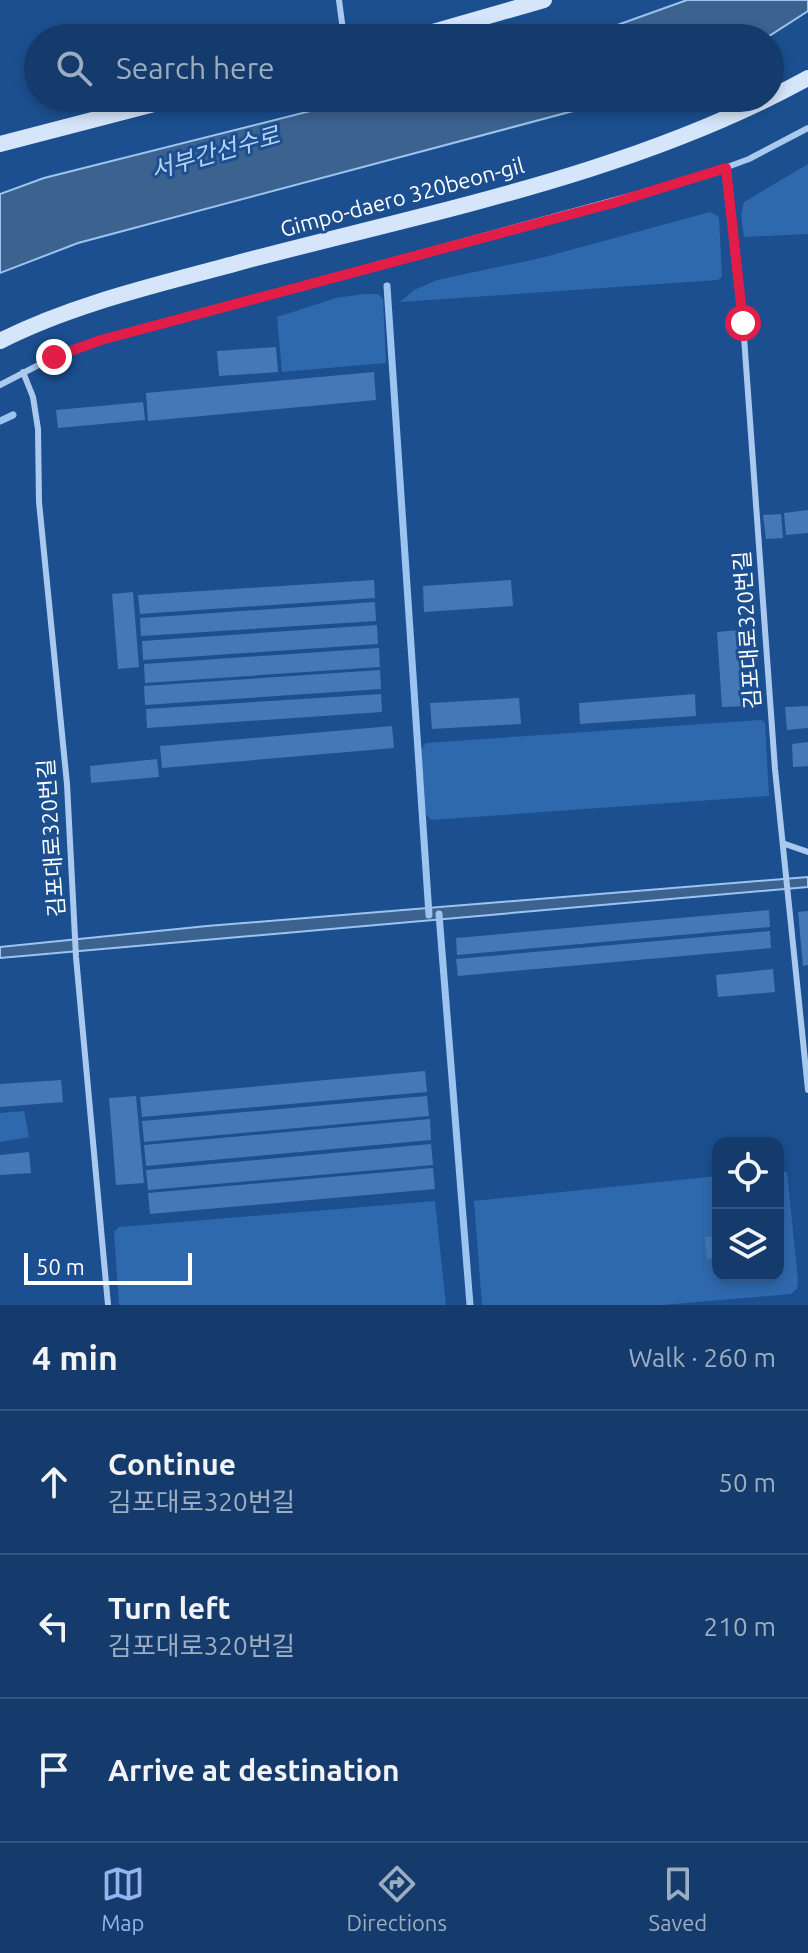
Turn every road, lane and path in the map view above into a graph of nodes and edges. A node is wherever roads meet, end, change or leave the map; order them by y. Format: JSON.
{"nodes":[{"id":1,"x":339,"y":0,"type":"edge"},
{"id":2,"x":544,"y":0,"type":"edge"},
{"id":3,"x":342,"y":24,"type":"edge"},
{"id":4,"x":461,"y":24,"type":"edge"},
{"id":5,"x":808,"y":78,"type":"edge"},
{"id":6,"x":784,"y":91,"type":"edge"},
{"id":7,"x":123,"y":112,"type":"edge"},
{"id":8,"x":744,"y":112,"type":"edge"},
{"id":9,"x":808,"y":128,"type":"edge"},
{"id":10,"x":0,"y":144,"type":"edge"},
{"id":11,"x":726,"y":168,"type":"junction"},
{"id":12,"x":0,"y":341,"type":"edge"},
{"id":13,"x":23,"y":372,"type":"junction"},
{"id":14,"x":0,"y":385,"type":"edge"},
{"id":15,"x":785,"y":844,"type":"junction"},
{"id":16,"x":808,"y":852,"type":"edge"},
{"id":17,"x":808,"y":1090,"type":"edge"},
{"id":18,"x":108,"y":1305,"type":"edge"}],
"edges":[{"from":1,"to":3,"type":"lane"},
{"from":2,"to":4,"type":"street"},
{"from":5,"to":6,"type":"street","name":"Gimpo-daero 320beon-gil"},
{"from":7,"to":10,"type":"street"},
{"from":8,"to":12,"type":"street","name":"Gimpo-daero 320beon-gil"},
{"from":9,"to":11,"type":"lane"},
{"from":11,"to":13,"type":"lane"},
{"from":11,"to":15,"type":"lane","name":"김포대로320번길"},
{"from":13,"to":14,"type":"lane"},
{"from":13,"to":18,"type":"lane","name":"김포대로320번길"},
{"from":15,"to":16,"type":"lane"},
{"from":15,"to":17,"type":"lane","name":"김포대로320번길"}]}
